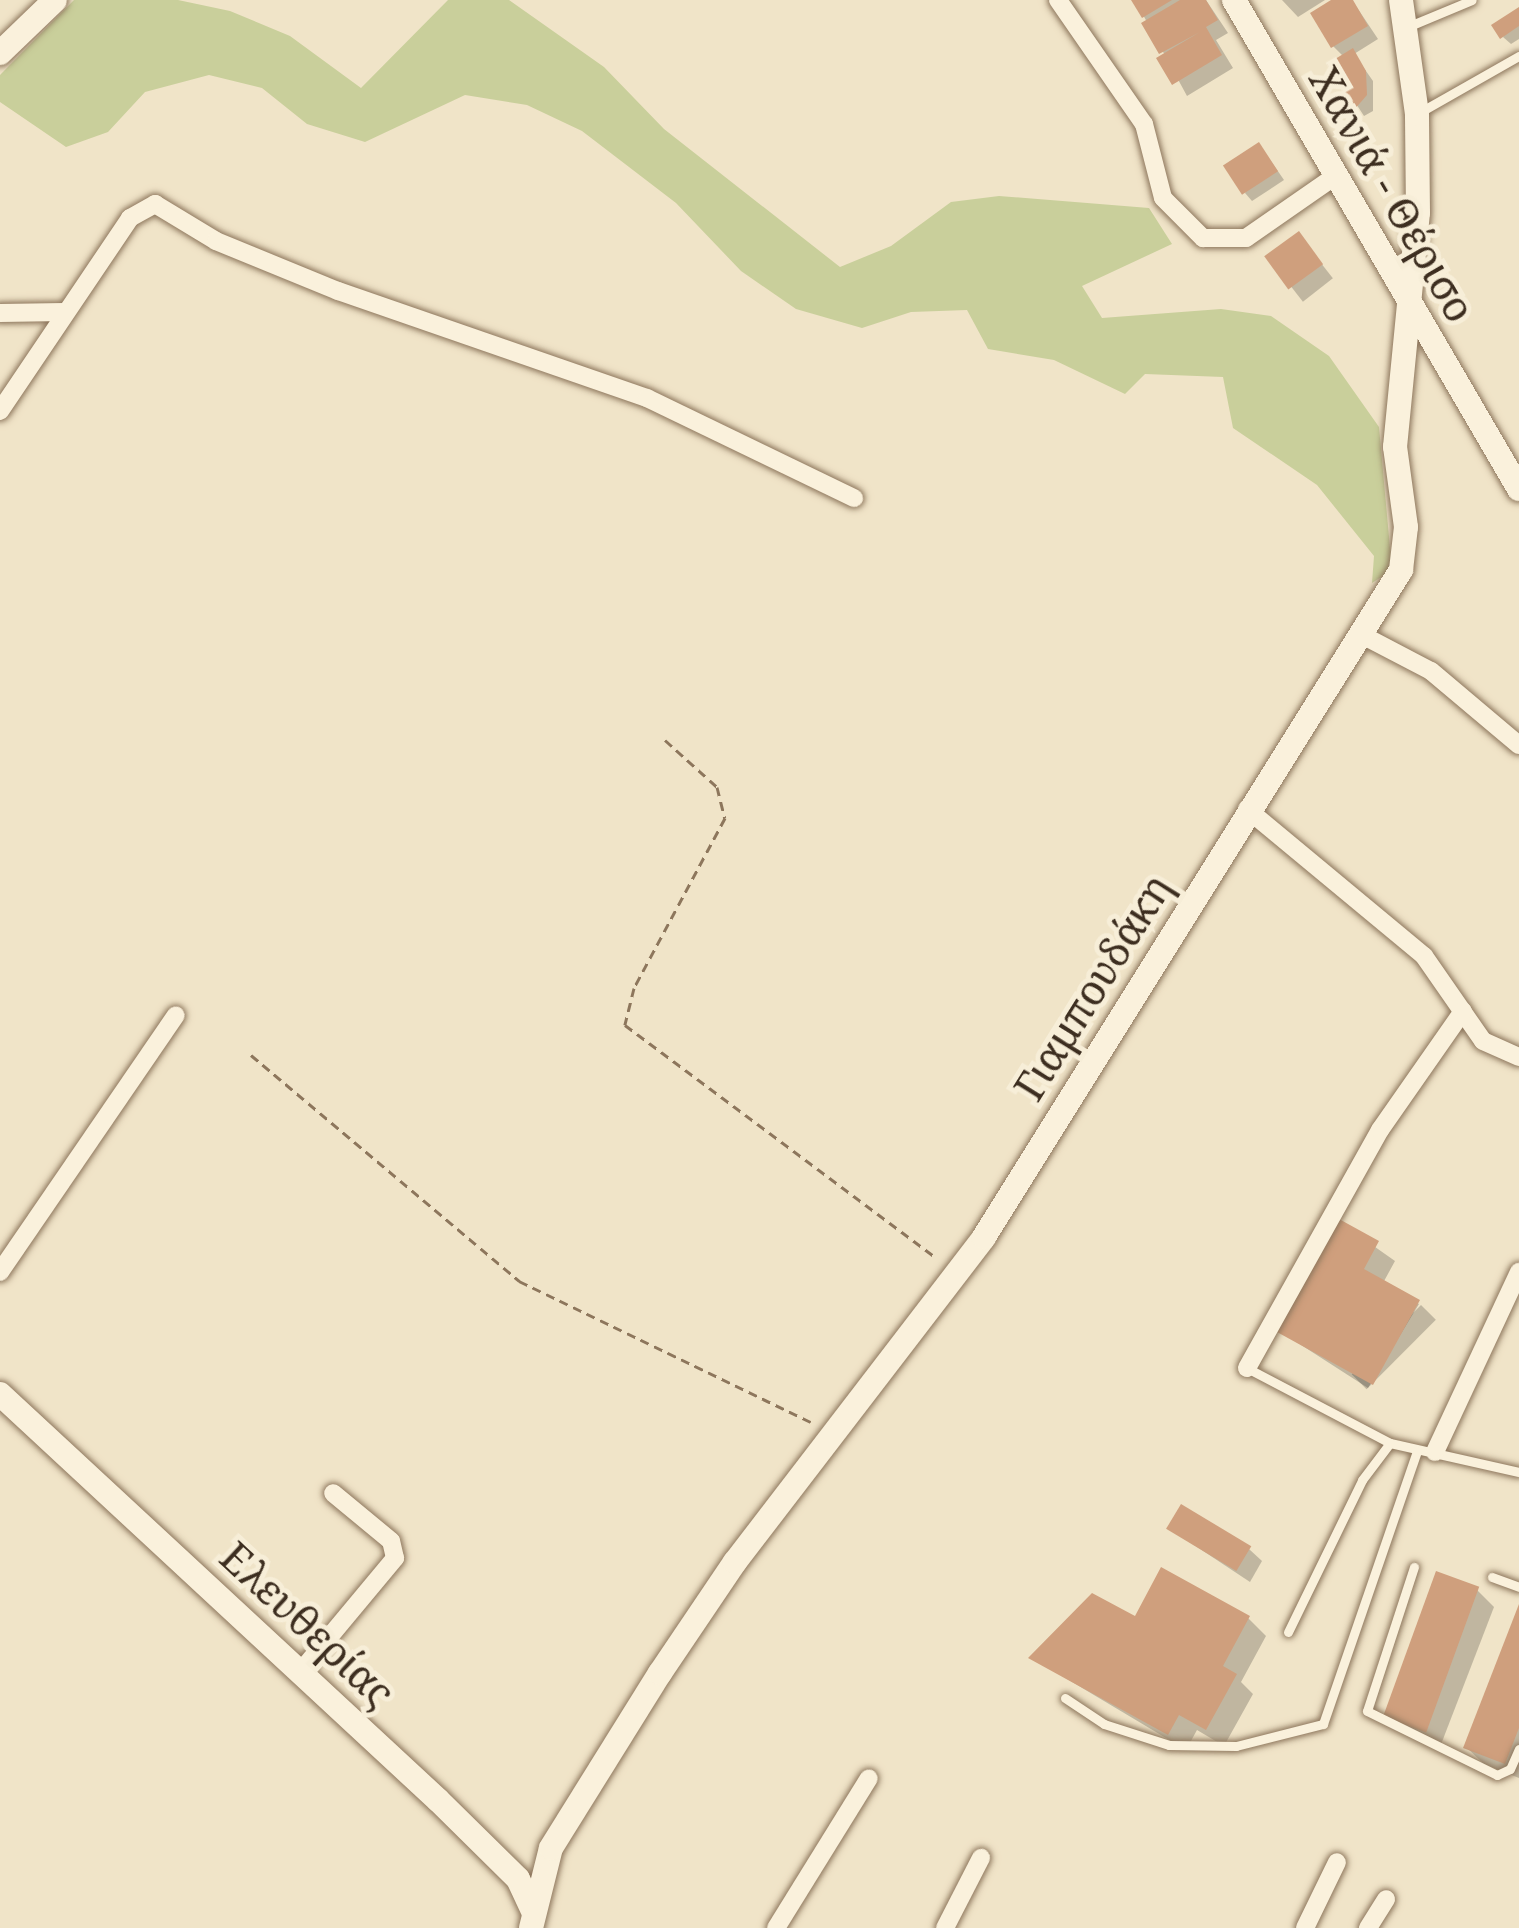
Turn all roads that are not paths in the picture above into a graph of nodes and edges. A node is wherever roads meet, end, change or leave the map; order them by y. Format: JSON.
{"nodes":[{"id":1,"x":55,"y":0,"type":"edge"},
{"id":2,"x":1058,"y":0,"type":"edge"},
{"id":3,"x":1234,"y":0,"type":"edge"},
{"id":4,"x":1401,"y":0,"type":"edge"},
{"id":5,"x":1472,"y":0,"type":"edge"},
{"id":6,"x":1407,"y":27,"type":"junction"},
{"id":7,"x":0,"y":53,"type":"edge"},
{"id":8,"x":1519,"y":56,"type":"edge"},
{"id":9,"x":1417,"y":114,"type":"junction"},
{"id":10,"x":1338,"y":174,"type":"junction"},
{"id":11,"x":1412,"y":301,"type":"junction"},
{"id":12,"x":64,"y":312,"type":"junction"},
{"id":13,"x":0,"y":313,"type":"edge"},
{"id":14,"x":0,"y":410,"type":"edge"},
{"id":15,"x":1519,"y":489,"type":"edge"},
{"id":16,"x":854,"y":498,"type":"dead end"},
{"id":17,"x":1362,"y":635,"type":"junction"},
{"id":18,"x":1519,"y":746,"type":"edge"},
{"id":19,"x":1247,"y":809,"type":"junction"},
{"id":20,"x":1463,"y":1011,"type":"junction"},
{"id":21,"x":176,"y":1016,"type":"dead end"},
{"id":22,"x":1519,"y":1058,"type":"edge"},
{"id":23,"x":1519,"y":1272,"type":"edge"},
{"id":24,"x":0,"y":1273,"type":"edge"},
{"id":25,"x":1247,"y":1368,"type":"joint"},
{"id":26,"x":0,"y":1394,"type":"edge"},
{"id":27,"x":1390,"y":1444,"type":"junction"},
{"id":28,"x":1426,"y":1451,"type":"junction"},
{"id":29,"x":1519,"y":1472,"type":"edge"},
{"id":30,"x":333,"y":1493,"type":"dead end"},
{"id":31,"x":1414,"y":1567,"type":"dead end"},
{"id":32,"x":1492,"y":1576,"type":"dead end"},
{"id":33,"x":1519,"y":1587,"type":"edge"},
{"id":34,"x":1288,"y":1632,"type":"dead end"},
{"id":35,"x":301,"y":1671,"type":"junction"},
{"id":36,"x":1065,"y":1698,"type":"dead end"},
{"id":37,"x":1519,"y":1749,"type":"edge"},
{"id":38,"x":869,"y":1778,"type":"dead end"},
{"id":39,"x":981,"y":1858,"type":"dead end"},
{"id":40,"x":1336,"y":1862,"type":"dead end"},
{"id":41,"x":1386,"y":1900,"type":"dead end"},
{"id":42,"x":535,"y":1924,"type":"edge"},
{"id":43,"x":776,"y":1928,"type":"edge"},
{"id":44,"x":945,"y":1928,"type":"edge"},
{"id":45,"x":1305,"y":1928,"type":"edge"},
{"id":46,"x":1368,"y":1928,"type":"edge"}],
"edges":[{"from":1,"to":7,"type":"main road"},
{"from":2,"to":10,"type":"street"},
{"from":3,"to":10,"type":"main road","name":"Χανιά - Θέρισο"},
{"from":4,"to":6,"type":"main road","name":"Γιαμπουδάκη"},
{"from":5,"to":6,"type":"lane"},
{"from":6,"to":9,"type":"main road","name":"Γιαμπουδάκη"},
{"from":8,"to":9,"type":"lane"},
{"from":9,"to":11,"type":"main road","name":"Γιαμπουδάκη"},
{"from":10,"to":11,"type":"main road","name":"Χανιά - Θέρισο"},
{"from":11,"to":15,"type":"main road","name":"Χανιά - Θέρισο"},
{"from":11,"to":17,"type":"main road","name":"Γιαμπουδάκη"},
{"from":12,"to":13,"type":"street"},
{"from":12,"to":14,"type":"street"},
{"from":12,"to":16,"type":"street"},
{"from":17,"to":18,"type":"street"},
{"from":17,"to":19,"type":"main road","name":"Γιαμπουδάκη"},
{"from":19,"to":20,"type":"street"},
{"from":19,"to":42,"type":"main road","name":"Γιαμπουδάκη"},
{"from":20,"to":22,"type":"street"},
{"from":20,"to":25,"type":"street"},
{"from":21,"to":24,"type":"street"},
{"from":23,"to":28,"type":"street"},
{"from":25,"to":27,"type":"lane"},
{"from":26,"to":35,"type":"main road","name":"Ελευθερίας"},
{"from":27,"to":28,"type":"lane"},
{"from":27,"to":34,"type":"lane"},
{"from":28,"to":29,"type":"lane"},
{"from":28,"to":36,"type":"lane"},
{"from":30,"to":35,"type":"street"},
{"from":31,"to":37,"type":"lane"},
{"from":32,"to":33,"type":"lane"},
{"from":35,"to":42,"type":"main road","name":"Ελευθερίας"},
{"from":38,"to":43,"type":"street"},
{"from":39,"to":44,"type":"street"},
{"from":40,"to":45,"type":"street"},
{"from":41,"to":46,"type":"street"}]}
